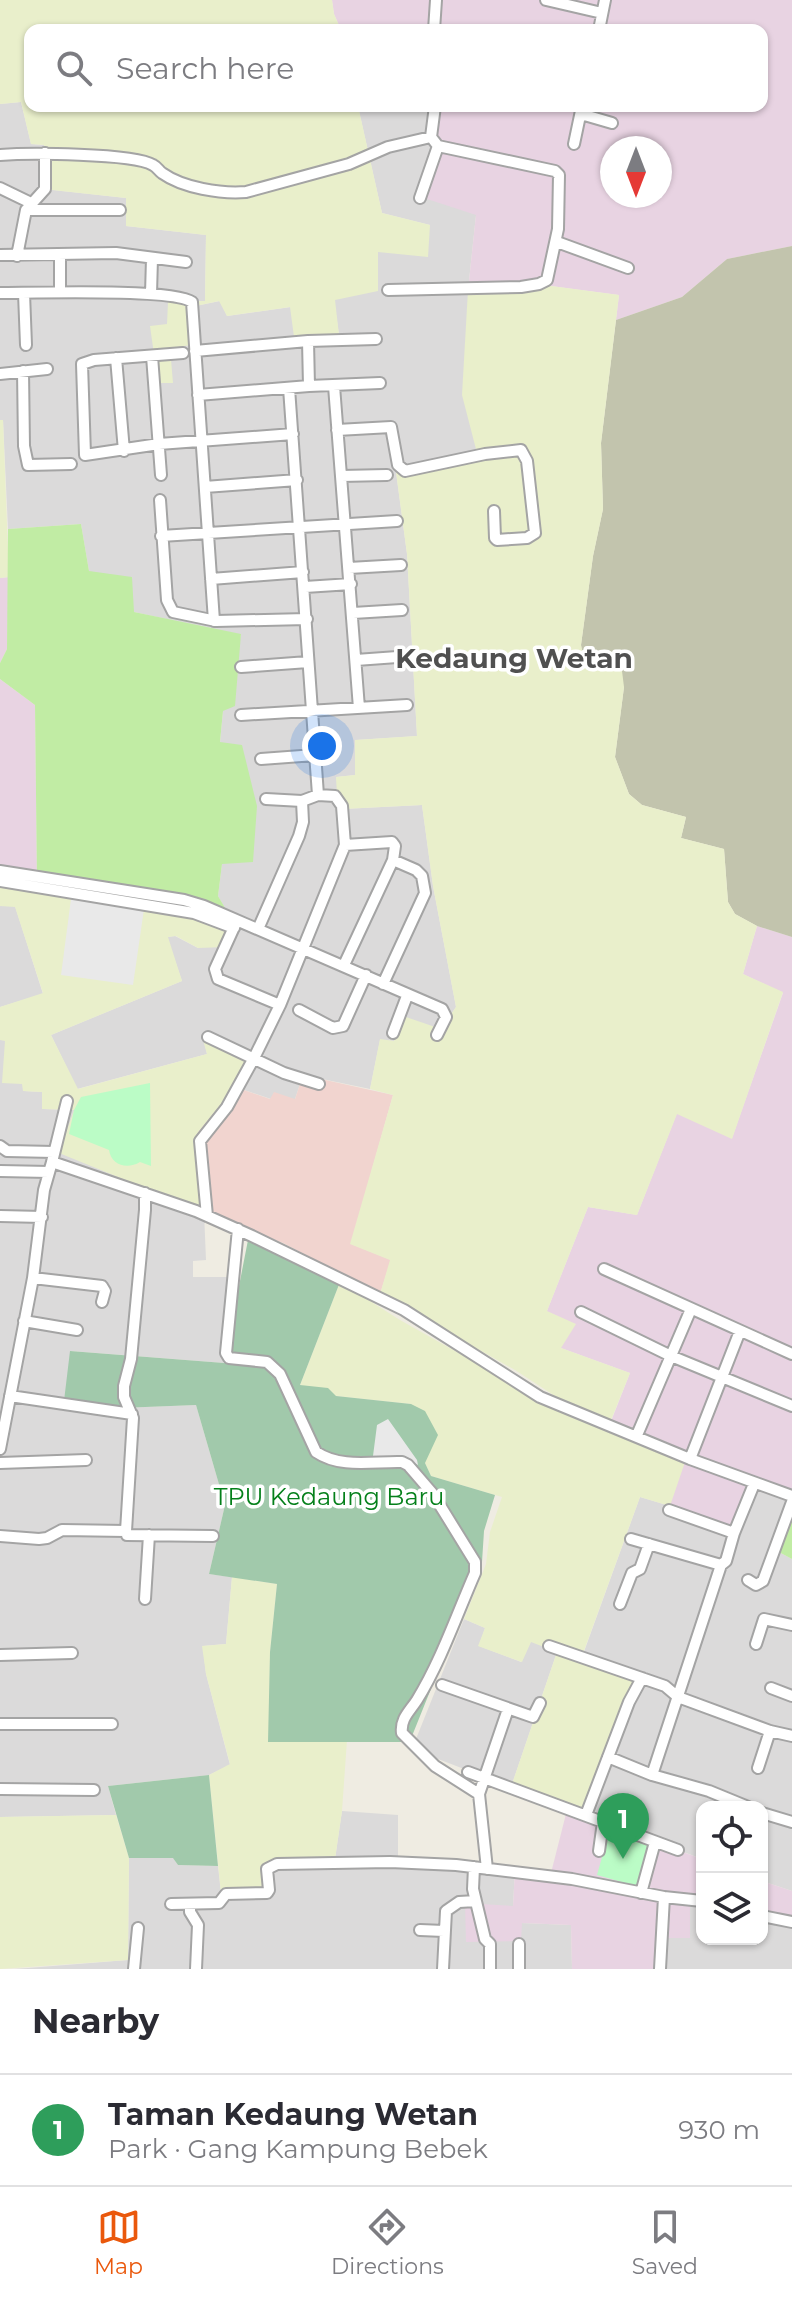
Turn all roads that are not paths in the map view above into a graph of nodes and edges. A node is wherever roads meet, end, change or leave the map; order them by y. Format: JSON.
{"nodes":[{"id":1,"x":436,"y":0,"type":"edge"},
{"id":2,"x":546,"y":0,"type":"edge"},
{"id":3,"x":605,"y":0,"type":"edge"},
{"id":4,"x":602,"y":13,"type":"junction"},
{"id":5,"x":434,"y":24,"type":"edge"},
{"id":6,"x":600,"y":24,"type":"edge"},
{"id":7,"x":435,"y":112,"type":"edge"},
{"id":8,"x":582,"y":112,"type":"edge"},
{"id":9,"x":587,"y":112,"type":"edge"},
{"id":10,"x":612,"y":123,"type":"dead end"},
{"id":11,"x":435,"y":142,"type":"junction"},
{"id":12,"x":574,"y":144,"type":"dead end"},
{"id":13,"x":45,"y":153,"type":"junction"},
{"id":14,"x":0,"y":155,"type":"edge"},
{"id":15,"x":0,"y":188,"type":"edge"},
{"id":16,"x":420,"y":198,"type":"dead end"},
{"id":17,"x":29,"y":207,"type":"junction"},
{"id":18,"x":120,"y":210,"type":"dead end"},
{"id":19,"x":557,"y":242,"type":"junction"},
{"id":20,"x":0,"y":255,"type":"edge"},
{"id":21,"x":17,"y":256,"type":"junction"},
{"id":22,"x":60,"y":256,"type":"junction"},
{"id":23,"x":152,"y":258,"type":"junction"},
{"id":24,"x":186,"y":262,"type":"dead end"},
{"id":25,"x":628,"y":268,"type":"dead end"},
{"id":26,"x":388,"y":290,"type":"dead end"},
{"id":27,"x":60,"y":292,"type":"junction"},
{"id":28,"x":0,"y":293,"type":"edge"},
{"id":29,"x":24,"y":293,"type":"junction"},
{"id":30,"x":151,"y":294,"type":"junction"},
{"id":31,"x":376,"y":339,"type":"dead end"},
{"id":32,"x":308,"y":341,"type":"junction"},
{"id":33,"x":26,"y":345,"type":"dead end"},
{"id":34,"x":195,"y":351,"type":"junction"},
{"id":35,"x":183,"y":353,"type":"dead end"},
{"id":36,"x":152,"y":356,"type":"junction"},
{"id":37,"x":116,"y":358,"type":"junction"},
{"id":38,"x":47,"y":369,"type":"dead end"},
{"id":39,"x":23,"y":371,"type":"junction"},
{"id":40,"x":0,"y":374,"type":"edge"},
{"id":41,"x":380,"y":383,"type":"dead end"},
{"id":42,"x":309,"y":386,"type":"junction"},
{"id":43,"x":334,"y":386,"type":"junction"},
{"id":44,"x":289,"y":388,"type":"junction"},
{"id":45,"x":198,"y":395,"type":"junction"},
{"id":46,"x":337,"y":430,"type":"junction"},
{"id":47,"x":293,"y":434,"type":"junction"},
{"id":48,"x":201,"y":441,"type":"junction"},
{"id":49,"x":159,"y":444,"type":"junction"},
{"id":50,"x":124,"y":451,"type":"junction"},
{"id":51,"x":71,"y":464,"type":"dead end"},
{"id":52,"x":161,"y":475,"type":"dead end"},
{"id":53,"x":387,"y":475,"type":"dead end"},
{"id":54,"x":341,"y":476,"type":"junction"},
{"id":55,"x":297,"y":480,"type":"junction"},
{"id":56,"x":205,"y":487,"type":"junction"},
{"id":57,"x":160,"y":500,"type":"dead end"},
{"id":58,"x":494,"y":511,"type":"dead end"},
{"id":59,"x":397,"y":521,"type":"dead end"},
{"id":60,"x":344,"y":523,"type":"junction"},
{"id":61,"x":300,"y":527,"type":"junction"},
{"id":62,"x":208,"y":533,"type":"junction"},
{"id":63,"x":161,"y":536,"type":"junction"},
{"id":64,"x":401,"y":565,"type":"dead end"},
{"id":65,"x":349,"y":568,"type":"junction"},
{"id":66,"x":303,"y":572,"type":"junction"},
{"id":67,"x":211,"y":579,"type":"junction"},
{"id":68,"x":351,"y":584,"type":"junction"},
{"id":69,"x":305,"y":587,"type":"junction"},
{"id":70,"x":402,"y":610,"type":"dead end"},
{"id":71,"x":353,"y":613,"type":"junction"},
{"id":72,"x":307,"y":619,"type":"junction"},
{"id":73,"x":214,"y":621,"type":"junction"},
{"id":74,"x":411,"y":656,"type":"dead end"},
{"id":75,"x":356,"y":660,"type":"junction"},
{"id":76,"x":308,"y":662,"type":"junction"},
{"id":77,"x":241,"y":667,"type":"dead end"},
{"id":78,"x":407,"y":705,"type":"dead end"},
{"id":79,"x":359,"y":708,"type":"junction"},
{"id":80,"x":312,"y":709,"type":"junction"},
{"id":81,"x":241,"y":715,"type":"dead end"},
{"id":82,"x":315,"y":755,"type":"junction"},
{"id":83,"x":261,"y":759,"type":"dead end"},
{"id":84,"x":318,"y":795,"type":"junction"},
{"id":85,"x":266,"y":799,"type":"dead end"},
{"id":86,"x":302,"y":801,"type":"junction"},
{"id":87,"x":345,"y":845,"type":"junction"},
{"id":88,"x":393,"y":860,"type":"junction"},
{"id":89,"x":0,"y":871,"type":"edge"},
{"id":90,"x":0,"y":881,"type":"edge"},
{"id":91,"x":236,"y":924,"type":"junction"},
{"id":92,"x":258,"y":929,"type":"junction"},
{"id":93,"x":303,"y":948,"type":"junction"},
{"id":94,"x":344,"y":965,"type":"junction"},
{"id":95,"x":366,"y":975,"type":"junction"},
{"id":96,"x":383,"y":984,"type":"junction"},
{"id":97,"x":407,"y":996,"type":"junction"},
{"id":98,"x":280,"y":1005,"type":"junction"},
{"id":99,"x":299,"y":1010,"type":"dead end"},
{"id":100,"x":393,"y":1033,"type":"dead end"},
{"id":101,"x":437,"y":1035,"type":"dead end"},
{"id":102,"x":208,"y":1037,"type":"dead end"},
{"id":103,"x":254,"y":1058,"type":"junction"},
{"id":104,"x":319,"y":1084,"type":"dead end"},
{"id":105,"x":67,"y":1101,"type":"dead end"},
{"id":106,"x":0,"y":1146,"type":"edge"},
{"id":107,"x":52,"y":1162,"type":"junction"},
{"id":108,"x":0,"y":1171,"type":"edge"},
{"id":109,"x":145,"y":1193,"type":"junction"},
{"id":110,"x":0,"y":1216,"type":"edge"},
{"id":111,"x":207,"y":1216,"type":"junction"},
{"id":112,"x":42,"y":1217,"type":"junction"},
{"id":113,"x":238,"y":1229,"type":"junction"},
{"id":114,"x":604,"y":1269,"type":"dead end"},
{"id":115,"x":33,"y":1278,"type":"junction"},
{"id":116,"x":102,"y":1302,"type":"dead end"},
{"id":117,"x":691,"y":1309,"type":"junction"},
{"id":118,"x":581,"y":1312,"type":"dead end"},
{"id":119,"x":24,"y":1321,"type":"junction"},
{"id":120,"x":77,"y":1330,"type":"dead end"},
{"id":121,"x":740,"y":1331,"type":"junction"},
{"id":122,"x":792,"y":1354,"type":"edge"},
{"id":123,"x":671,"y":1356,"type":"junction"},
{"id":124,"x":722,"y":1378,"type":"junction"},
{"id":125,"x":10,"y":1396,"type":"junction"},
{"id":126,"x":792,"y":1406,"type":"edge"},
{"id":127,"x":132,"y":1414,"type":"junction"},
{"id":128,"x":637,"y":1435,"type":"junction"},
{"id":129,"x":0,"y":1445,"type":"edge"},
{"id":130,"x":690,"y":1459,"type":"junction"},
{"id":131,"x":86,"y":1460,"type":"dead end"},
{"id":132,"x":0,"y":1463,"type":"edge"},
{"id":133,"x":754,"y":1484,"type":"junction"},
{"id":134,"x":792,"y":1499,"type":"edge"},
{"id":135,"x":669,"y":1510,"type":"dead end"},
{"id":136,"x":126,"y":1531,"type":"junction"},
{"id":137,"x":734,"y":1533,"type":"junction"},
{"id":138,"x":149,"y":1535,"type":"junction"},
{"id":139,"x":0,"y":1536,"type":"edge"},
{"id":140,"x":213,"y":1536,"type":"dead end"},
{"id":141,"x":631,"y":1539,"type":"dead end"},
{"id":142,"x":649,"y":1544,"type":"junction"},
{"id":143,"x":721,"y":1565,"type":"junction"},
{"id":144,"x":748,"y":1580,"type":"dead end"},
{"id":145,"x":145,"y":1599,"type":"dead end"},
{"id":146,"x":620,"y":1604,"type":"dead end"},
{"id":147,"x":792,"y":1625,"type":"edge"},
{"id":148,"x":756,"y":1644,"type":"dead end"},
{"id":149,"x":549,"y":1646,"type":"dead end"},
{"id":150,"x":72,"y":1653,"type":"dead end"},
{"id":151,"x":0,"y":1655,"type":"edge"},
{"id":152,"x":642,"y":1678,"type":"junction"},
{"id":153,"x":442,"y":1685,"type":"dead end"},
{"id":154,"x":771,"y":1688,"type":"dead end"},
{"id":155,"x":792,"y":1696,"type":"edge"},
{"id":156,"x":678,"y":1697,"type":"junction"},
{"id":157,"x":540,"y":1703,"type":"dead end"},
{"id":158,"x":508,"y":1709,"type":"junction"},
{"id":159,"x":0,"y":1724,"type":"edge"},
{"id":160,"x":112,"y":1724,"type":"dead end"},
{"id":161,"x":770,"y":1731,"type":"junction"},
{"id":162,"x":792,"y":1736,"type":"edge"},
{"id":163,"x":608,"y":1757,"type":"junction"},
{"id":164,"x":758,"y":1768,"type":"dead end"},
{"id":165,"x":468,"y":1772,"type":"dead end"},
{"id":166,"x":652,"y":1775,"type":"junction"},
{"id":167,"x":484,"y":1777,"type":"junction"},
{"id":168,"x":0,"y":1789,"type":"edge"},
{"id":169,"x":94,"y":1790,"type":"dead end"},
{"id":170,"x":479,"y":1794,"type":"junction"},
{"id":171,"x":733,"y":1801,"type":"edge"},
{"id":172,"x":586,"y":1815,"type":"junction"},
{"id":173,"x":768,"y":1815,"type":"edge"},
{"id":174,"x":603,"y":1822,"type":"junction"},
{"id":175,"x":792,"y":1822,"type":"edge"},
{"id":176,"x":655,"y":1842,"type":"junction"},
{"id":177,"x":678,"y":1850,"type":"dead end"},
{"id":178,"x":599,"y":1851,"type":"dead end"},
{"id":179,"x":474,"y":1867,"type":"junction"},
{"id":180,"x":487,"y":1869,"type":"junction"},
{"id":181,"x":641,"y":1893,"type":"junction"},
{"id":182,"x":664,"y":1897,"type":"junction"},
{"id":183,"x":696,"y":1900,"type":"edge"},
{"id":184,"x":476,"y":1901,"type":"junction"},
{"id":185,"x":171,"y":1904,"type":"dead end"},
{"id":186,"x":190,"y":1904,"type":"junction"},
{"id":187,"x":768,"y":1917,"type":"edge"},
{"id":188,"x":792,"y":1922,"type":"edge"},
{"id":189,"x":138,"y":1928,"type":"dead end"},
{"id":190,"x":420,"y":1930,"type":"dead end"},
{"id":191,"x":444,"y":1931,"type":"junction"},
{"id":192,"x":519,"y":1944,"type":"dead end"},
{"id":193,"x":134,"y":1969,"type":"edge"},
{"id":194,"x":196,"y":1969,"type":"edge"},
{"id":195,"x":443,"y":1969,"type":"edge"},
{"id":196,"x":490,"y":1969,"type":"edge"},
{"id":197,"x":519,"y":1969,"type":"edge"},
{"id":198,"x":660,"y":1969,"type":"edge"}],
"edges":[{"from":1,"to":5,"type":"street"},
{"from":2,"to":4,"type":"street"},
{"from":3,"to":4,"type":"street"},
{"from":4,"to":6,"type":"street"},
{"from":7,"to":11,"type":"street"},
{"from":8,"to":12,"type":"street"},
{"from":9,"to":10,"type":"street"},
{"from":11,"to":13,"type":"street"},
{"from":11,"to":16,"type":"street"},
{"from":11,"to":19,"type":"street"},
{"from":13,"to":14,"type":"street"},
{"from":13,"to":17,"type":"street"},
{"from":15,"to":17,"type":"street"},
{"from":17,"to":18,"type":"street"},
{"from":17,"to":21,"type":"street"},
{"from":19,"to":25,"type":"street"},
{"from":19,"to":26,"type":"street"},
{"from":20,"to":21,"type":"street"},
{"from":21,"to":22,"type":"street"},
{"from":22,"to":23,"type":"street"},
{"from":22,"to":27,"type":"street"},
{"from":23,"to":24,"type":"street"},
{"from":23,"to":30,"type":"street"},
{"from":27,"to":29,"type":"street"},
{"from":27,"to":30,"type":"street"},
{"from":28,"to":29,"type":"street"},
{"from":29,"to":33,"type":"street"},
{"from":30,"to":34,"type":"street"},
{"from":31,"to":32,"type":"street"},
{"from":32,"to":34,"type":"street"},
{"from":32,"to":42,"type":"street"},
{"from":34,"to":45,"type":"street"},
{"from":35,"to":36,"type":"street"},
{"from":36,"to":37,"type":"street"},
{"from":36,"to":49,"type":"street"},
{"from":37,"to":50,"type":"street"},
{"from":37,"to":50,"type":"street"},
{"from":38,"to":39,"type":"street"},
{"from":39,"to":40,"type":"street"},
{"from":39,"to":51,"type":"street"},
{"from":41,"to":43,"type":"street"},
{"from":42,"to":43,"type":"street"},
{"from":42,"to":44,"type":"street"},
{"from":43,"to":46,"type":"street"},
{"from":44,"to":45,"type":"street"},
{"from":44,"to":47,"type":"street"},
{"from":45,"to":48,"type":"street"},
{"from":46,"to":54,"type":"street"},
{"from":46,"to":58,"type":"street"},
{"from":47,"to":48,"type":"street"},
{"from":47,"to":55,"type":"street"},
{"from":48,"to":49,"type":"street"},
{"from":48,"to":56,"type":"street"},
{"from":49,"to":50,"type":"street"},
{"from":49,"to":52,"type":"street"},
{"from":53,"to":54,"type":"street"},
{"from":54,"to":60,"type":"street"},
{"from":55,"to":56,"type":"street"},
{"from":55,"to":61,"type":"street"},
{"from":56,"to":62,"type":"street"},
{"from":57,"to":63,"type":"street"},
{"from":59,"to":60,"type":"street"},
{"from":60,"to":61,"type":"street"},
{"from":60,"to":65,"type":"street"},
{"from":61,"to":62,"type":"street"},
{"from":61,"to":66,"type":"street"},
{"from":62,"to":63,"type":"street"},
{"from":62,"to":67,"type":"street"},
{"from":63,"to":73,"type":"street"},
{"from":64,"to":65,"type":"street"},
{"from":65,"to":68,"type":"street"},
{"from":66,"to":67,"type":"street"},
{"from":66,"to":69,"type":"street"},
{"from":67,"to":73,"type":"street"},
{"from":68,"to":69,"type":"street"},
{"from":68,"to":71,"type":"street"},
{"from":69,"to":72,"type":"street"},
{"from":70,"to":71,"type":"street"},
{"from":71,"to":75,"type":"street"},
{"from":72,"to":73,"type":"street"},
{"from":72,"to":76,"type":"street"},
{"from":74,"to":75,"type":"street"},
{"from":75,"to":79,"type":"street"},
{"from":76,"to":77,"type":"street"},
{"from":76,"to":80,"type":"street"},
{"from":78,"to":79,"type":"street"},
{"from":79,"to":80,"type":"street"},
{"from":80,"to":81,"type":"street"},
{"from":80,"to":82,"type":"street"},
{"from":82,"to":83,"type":"street"},
{"from":82,"to":84,"type":"street"},
{"from":84,"to":86,"type":"street"},
{"from":84,"to":87,"type":"street"},
{"from":85,"to":86,"type":"street"},
{"from":86,"to":92,"type":"street"},
{"from":87,"to":88,"type":"street"},
{"from":87,"to":93,"type":"street"},
{"from":88,"to":94,"type":"street"},
{"from":88,"to":96,"type":"street"},
{"from":89,"to":91,"type":"street"},
{"from":90,"to":91,"type":"street"},
{"from":91,"to":92,"type":"street"},
{"from":91,"to":98,"type":"street"},
{"from":92,"to":93,"type":"street"},
{"from":93,"to":94,"type":"street"},
{"from":93,"to":98,"type":"street"},
{"from":94,"to":95,"type":"street"},
{"from":95,"to":96,"type":"street"},
{"from":95,"to":99,"type":"street"},
{"from":96,"to":97,"type":"street"},
{"from":97,"to":100,"type":"street"},
{"from":97,"to":101,"type":"street"},
{"from":98,"to":103,"type":"street"},
{"from":102,"to":103,"type":"street"},
{"from":103,"to":104,"type":"street"},
{"from":103,"to":111,"type":"street"},
{"from":105,"to":107,"type":"street"},
{"from":106,"to":107,"type":"street"},
{"from":107,"to":108,"type":"street"},
{"from":107,"to":109,"type":"street"},
{"from":107,"to":112,"type":"street"},
{"from":109,"to":111,"type":"street"},
{"from":109,"to":127,"type":"street"},
{"from":110,"to":112,"type":"street"},
{"from":111,"to":113,"type":"street"},
{"from":112,"to":115,"type":"street"},
{"from":113,"to":128,"type":"street"},
{"from":113,"to":170,"type":"street"},
{"from":114,"to":117,"type":"street"},
{"from":115,"to":116,"type":"street"},
{"from":115,"to":119,"type":"street"},
{"from":117,"to":121,"type":"street"},
{"from":117,"to":123,"type":"street"},
{"from":118,"to":123,"type":"street"},
{"from":119,"to":120,"type":"street"},
{"from":119,"to":125,"type":"street"},
{"from":121,"to":122,"type":"street"},
{"from":121,"to":124,"type":"street"},
{"from":123,"to":124,"type":"street"},
{"from":123,"to":128,"type":"street"},
{"from":124,"to":126,"type":"street"},
{"from":124,"to":130,"type":"street"},
{"from":125,"to":127,"type":"street"},
{"from":125,"to":129,"type":"street"},
{"from":127,"to":136,"type":"street"},
{"from":128,"to":130,"type":"street"},
{"from":130,"to":133,"type":"street"},
{"from":131,"to":132,"type":"street"},
{"from":133,"to":134,"type":"street"},
{"from":133,"to":137,"type":"street"},
{"from":134,"to":144,"type":"street"},
{"from":135,"to":137,"type":"street"},
{"from":136,"to":138,"type":"street"},
{"from":136,"to":139,"type":"street"},
{"from":137,"to":143,"type":"street"},
{"from":138,"to":140,"type":"street"},
{"from":138,"to":145,"type":"street"},
{"from":141,"to":142,"type":"street"},
{"from":142,"to":143,"type":"street"},
{"from":142,"to":146,"type":"street"},
{"from":143,"to":156,"type":"street"},
{"from":147,"to":148,"type":"street"},
{"from":149,"to":152,"type":"street"},
{"from":150,"to":151,"type":"street"},
{"from":152,"to":156,"type":"street"},
{"from":152,"to":163,"type":"street"},
{"from":153,"to":158,"type":"street"},
{"from":154,"to":155,"type":"street"},
{"from":156,"to":161,"type":"street"},
{"from":156,"to":166,"type":"street"},
{"from":157,"to":158,"type":"street"},
{"from":158,"to":167,"type":"street"},
{"from":159,"to":160,"type":"street"},
{"from":161,"to":162,"type":"street"},
{"from":161,"to":164,"type":"street"},
{"from":163,"to":166,"type":"street"},
{"from":163,"to":172,"type":"street"},
{"from":165,"to":167,"type":"street"},
{"from":166,"to":171,"type":"street"},
{"from":167,"to":170,"type":"street"},
{"from":167,"to":172,"type":"street"},
{"from":168,"to":169,"type":"street"},
{"from":170,"to":180,"type":"street"},
{"from":172,"to":174,"type":"street"},
{"from":173,"to":175,"type":"street"},
{"from":174,"to":176,"type":"street"},
{"from":174,"to":178,"type":"street"},
{"from":176,"to":177,"type":"street"},
{"from":176,"to":181,"type":"street"},
{"from":179,"to":180,"type":"street"},
{"from":179,"to":184,"type":"street"},
{"from":179,"to":186,"type":"street"},
{"from":180,"to":181,"type":"street"},
{"from":181,"to":182,"type":"street"},
{"from":182,"to":183,"type":"street"},
{"from":182,"to":198,"type":"street"},
{"from":184,"to":191,"type":"street"},
{"from":184,"to":196,"type":"street"},
{"from":185,"to":186,"type":"street"},
{"from":186,"to":194,"type":"street"},
{"from":187,"to":188,"type":"street"},
{"from":189,"to":193,"type":"street"},
{"from":190,"to":191,"type":"street"},
{"from":191,"to":195,"type":"street"},
{"from":192,"to":197,"type":"street"}]}
